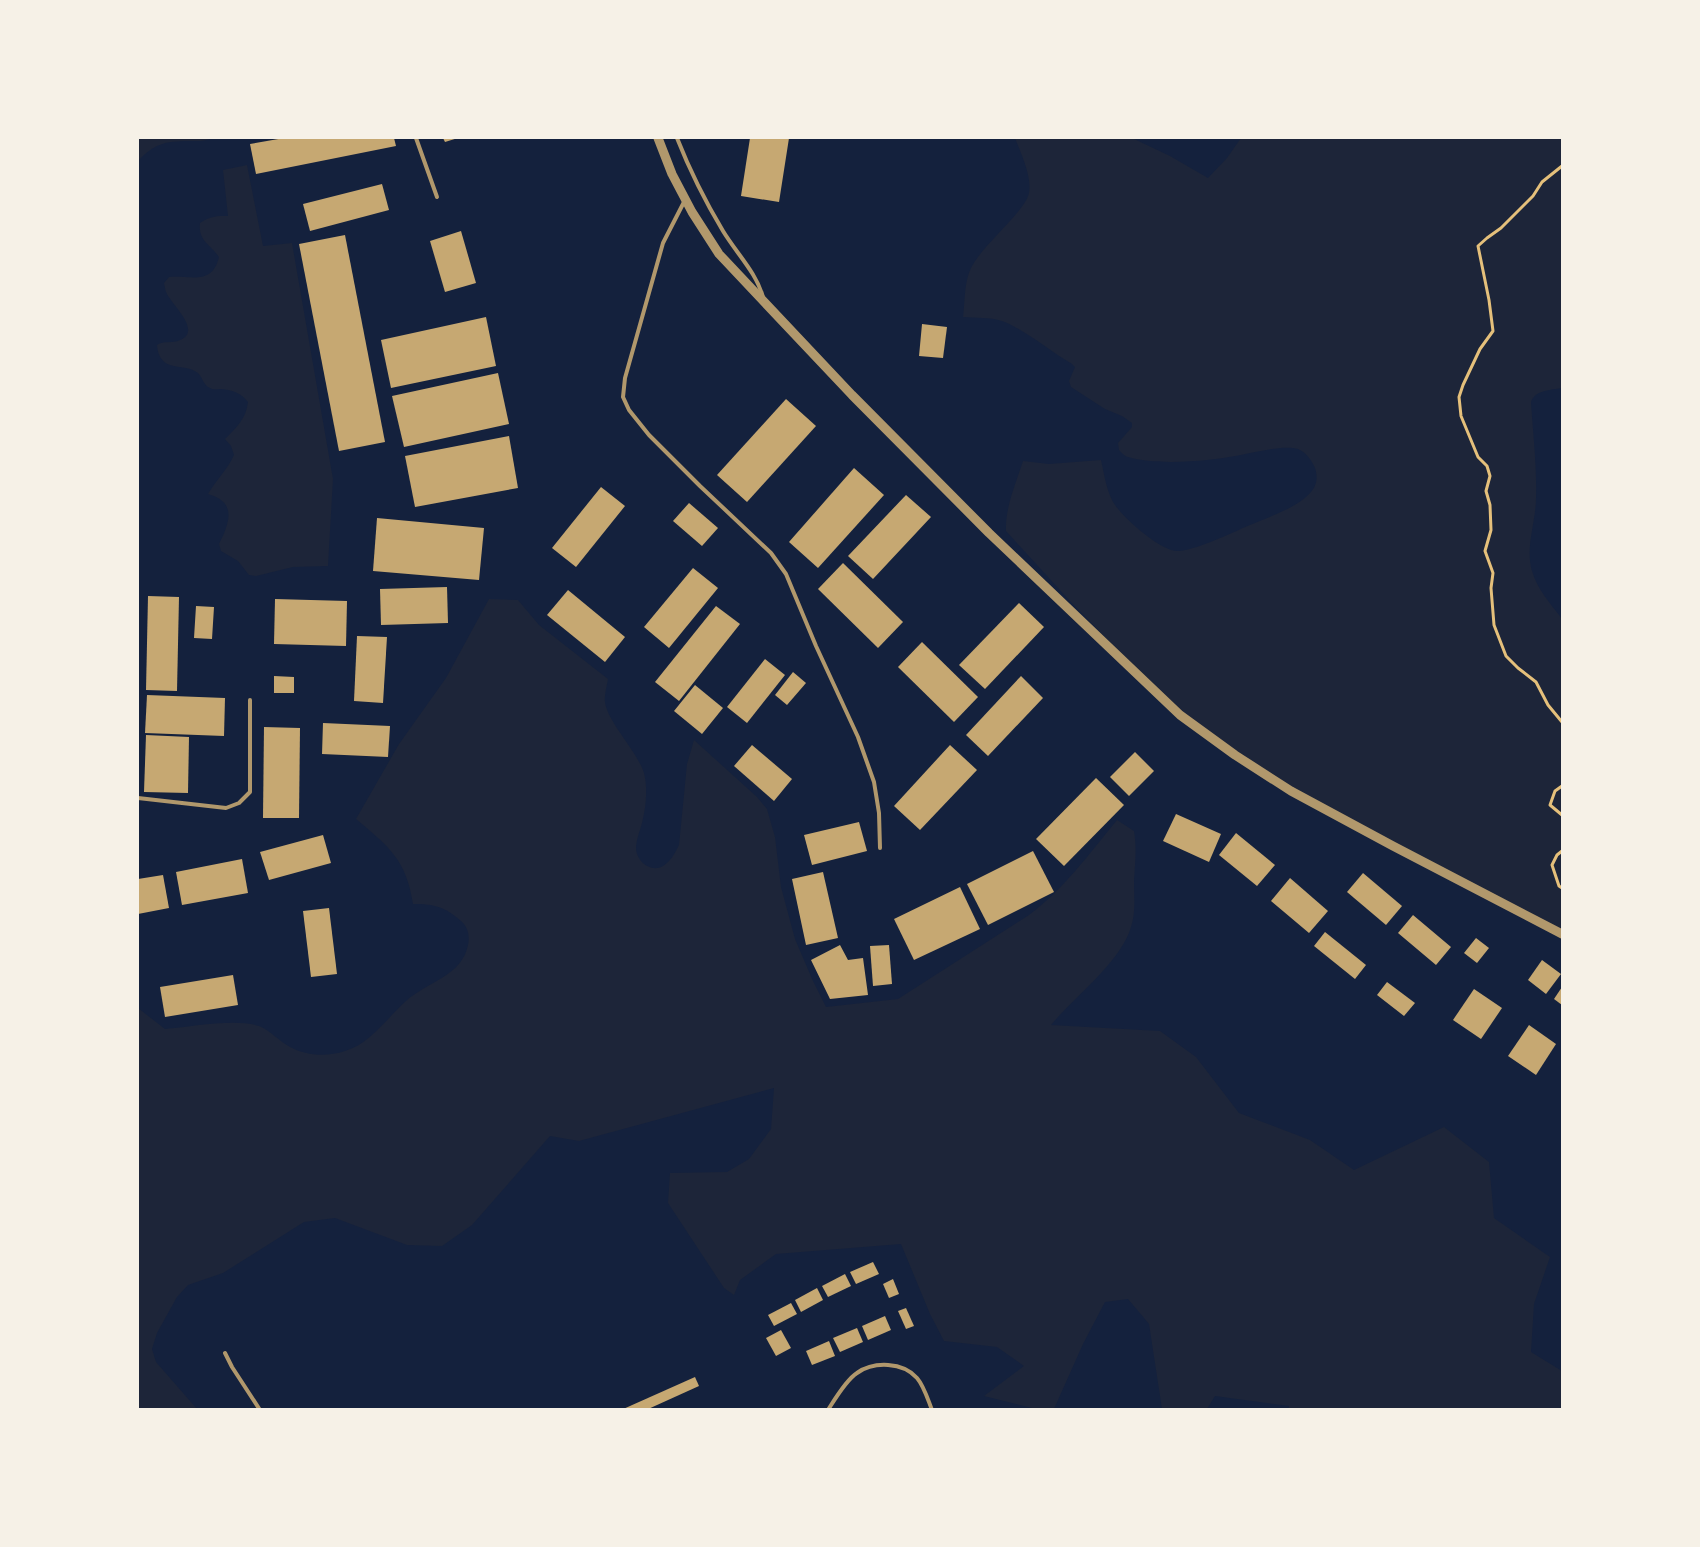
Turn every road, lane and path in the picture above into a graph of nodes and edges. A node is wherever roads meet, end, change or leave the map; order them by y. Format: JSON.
{"nodes":[{"id":1,"x":416,"y":138,"type":"edge"},
{"id":2,"x":658,"y":138,"type":"edge"},
{"id":3,"x":677,"y":138,"type":"edge"},
{"id":4,"x":1562,"y":166,"type":"edge"},
{"id":5,"x":437,"y":197,"type":"dead end"},
{"id":6,"x":685,"y":200,"type":"junction"},
{"id":7,"x":764,"y":302,"type":"junction"},
{"id":8,"x":250,"y":700,"type":"dead end"},
{"id":9,"x":1562,"y":722,"type":"edge"},
{"id":10,"x":1562,"y":786,"type":"edge"},
{"id":11,"x":138,"y":798,"type":"edge"},
{"id":12,"x":1562,"y":815,"type":"edge"},
{"id":13,"x":880,"y":848,"type":"dead end"},
{"id":14,"x":1562,"y":851,"type":"edge"},
{"id":15,"x":1562,"y":888,"type":"edge"},
{"id":16,"x":1562,"y":934,"type":"edge"},
{"id":17,"x":225,"y":1352,"type":"dead end"},
{"id":18,"x":260,"y":1410,"type":"edge"},
{"id":19,"x":828,"y":1410,"type":"edge"},
{"id":20,"x":932,"y":1410,"type":"edge"}],
"edges":[{"from":1,"to":5,"type":"lane"},
{"from":2,"to":6,"type":"street"},
{"from":3,"to":7,"type":"lane"},
{"from":4,"to":9,"type":"path"},
{"from":6,"to":7,"type":"street"},
{"from":6,"to":13,"type":"lane"},
{"from":7,"to":16,"type":"street"},
{"from":8,"to":11,"type":"lane"},
{"from":10,"to":12,"type":"path"},
{"from":14,"to":15,"type":"path"},
{"from":17,"to":18,"type":"lane"},
{"from":19,"to":20,"type":"lane"}]}
